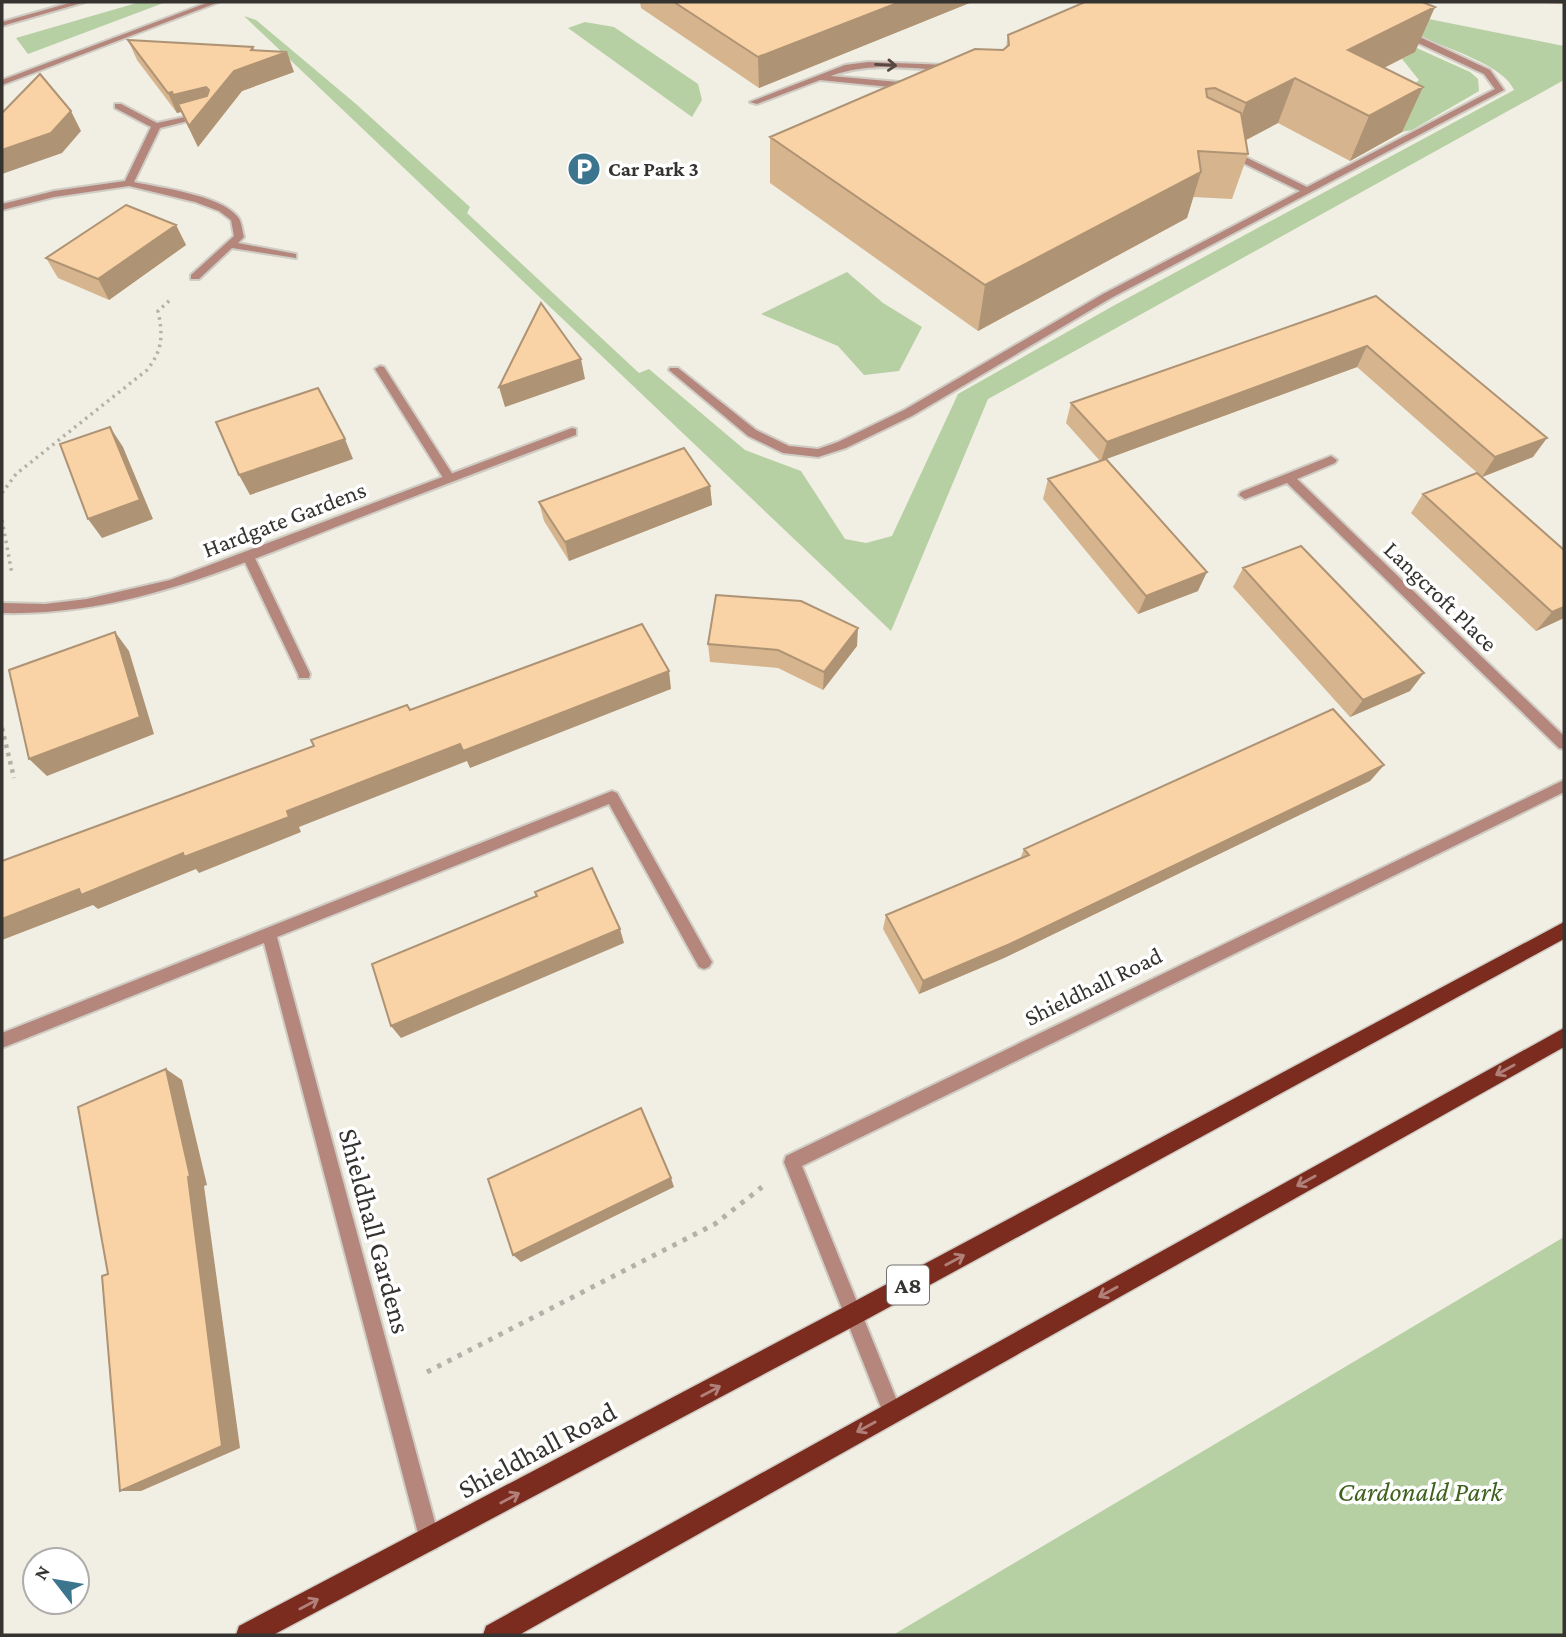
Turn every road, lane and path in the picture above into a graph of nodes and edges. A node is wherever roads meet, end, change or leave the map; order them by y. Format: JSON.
{"nodes":[{"id":1,"x":81,"y":2,"type":"edge"},
{"id":2,"x":215,"y":2,"type":"edge"},
{"id":3,"x":2,"y":24,"type":"edge"},
{"id":4,"x":1391,"y":28,"type":"edge"},
{"id":5,"x":952,"y":69,"type":"edge"},
{"id":6,"x":821,"y":78,"type":"junction"},
{"id":7,"x":2,"y":83,"type":"edge"},
{"id":8,"x":917,"y":86,"type":"edge"},
{"id":9,"x":754,"y":102,"type":"dead end"},
{"id":10,"x":118,"y":106,"type":"dead end"},
{"id":11,"x":212,"y":112,"type":"edge"},
{"id":12,"x":156,"y":126,"type":"junction"},
{"id":13,"x":1222,"y":149,"type":"edge"},
{"id":14,"x":129,"y":183,"type":"junction"},
{"id":15,"x":1305,"y":190,"type":"junction"},
{"id":16,"x":2,"y":207,"type":"edge"},
{"id":17,"x":231,"y":245,"type":"junction"},
{"id":18,"x":293,"y":256,"type":"dead end"},
{"id":19,"x":195,"y":277,"type":"joint"},
{"id":20,"x":380,"y":369,"type":"dead end"},
{"id":21,"x":674,"y":370,"type":"dead end"},
{"id":22,"x":572,"y":432,"type":"dead end"},
{"id":23,"x":1331,"y":460,"type":"dead end"},
{"id":24,"x":449,"y":478,"type":"junction"},
{"id":25,"x":1289,"y":478,"type":"junction"},
{"id":26,"x":2,"y":494,"type":"edge"},
{"id":27,"x":1245,"y":495,"type":"dead end"},
{"id":28,"x":2,"y":520,"type":"edge"},
{"id":29,"x":248,"y":556,"type":"junction"},
{"id":30,"x":2,"y":608,"type":"edge"},
{"id":31,"x":18,"y":609,"type":"junction"},
{"id":32,"x":304,"y":674,"type":"dead end"},
{"id":33,"x":2,"y":728,"type":"edge"},
{"id":34,"x":1564,"y":744,"type":"edge"},
{"id":35,"x":14,"y":778,"type":"dead end"},
{"id":36,"x":1564,"y":786,"type":"edge"},
{"id":37,"x":1564,"y":930,"type":"edge"},
{"id":38,"x":269,"y":934,"type":"junction"},
{"id":39,"x":705,"y":962,"type":"dead end"},
{"id":40,"x":1564,"y":1037,"type":"edge"},
{"id":41,"x":2,"y":1040,"type":"edge"},
{"id":42,"x":792,"y":1162,"type":"junction"},
{"id":43,"x":852,"y":1315,"type":"junction"},
{"id":44,"x":390,"y":1391,"type":"junction"},
{"id":45,"x":893,"y":1413,"type":"junction"},
{"id":46,"x":430,"y":1541,"type":"junction"},
{"id":47,"x":248,"y":1635,"type":"edge"},
{"id":48,"x":495,"y":1635,"type":"edge"}],
"edges":[{"from":1,"to":3,"type":"street"},
{"from":2,"to":7,"type":"street"},
{"from":4,"to":15,"type":"street"},
{"from":6,"to":5,"type":"street","one_way":true},
{"from":6,"to":8,"type":"street"},
{"from":6,"to":9,"type":"street"},
{"from":10,"to":12,"type":"street"},
{"from":11,"to":12,"type":"street"},
{"from":12,"to":14,"type":"street"},
{"from":13,"to":15,"type":"street"},
{"from":14,"to":16,"type":"street"},
{"from":14,"to":17,"type":"street"},
{"from":15,"to":21,"type":"street"},
{"from":17,"to":18,"type":"street"},
{"from":17,"to":19,"type":"street"},
{"from":19,"to":26,"type":"path"},
{"from":20,"to":24,"type":"street"},
{"from":22,"to":24,"type":"street","name":"Hardgate Gardens"},
{"from":23,"to":25,"type":"street"},
{"from":24,"to":29,"type":"street","name":"Hardgate Gardens"},
{"from":25,"to":27,"type":"street"},
{"from":25,"to":34,"type":"street","name":"Langcroft Place"},
{"from":28,"to":31,"type":"path"},
{"from":29,"to":31,"type":"street","name":"Hardgate Gardens"},
{"from":29,"to":32,"type":"street"},
{"from":30,"to":31,"type":"street","name":"Hardgate Gardens"},
{"from":33,"to":35,"type":"path"},
{"from":36,"to":42,"type":"street","name":"Shieldhall Road"},
{"from":43,"to":37,"type":"main road","name":"Shieldhall Road","number":"A8","one_way":true},
{"from":38,"to":39,"type":"street"},
{"from":38,"to":41,"type":"street"},
{"from":38,"to":44,"type":"street","name":"Shieldhall Gardens"},
{"from":40,"to":45,"type":"main road","one_way":true},
{"from":42,"to":43,"type":"street"},
{"from":42,"to":44,"type":"path"},
{"from":43,"to":45,"type":"street"},
{"from":46,"to":43,"type":"main road","name":"Shieldhall Road","number":"A8","one_way":true},
{"from":44,"to":46,"type":"street","name":"Shieldhall Gardens"},
{"from":45,"to":48,"type":"main road","one_way":true},
{"from":47,"to":46,"type":"main road","name":"Shieldhall Road","number":"A8","one_way":true}]}
